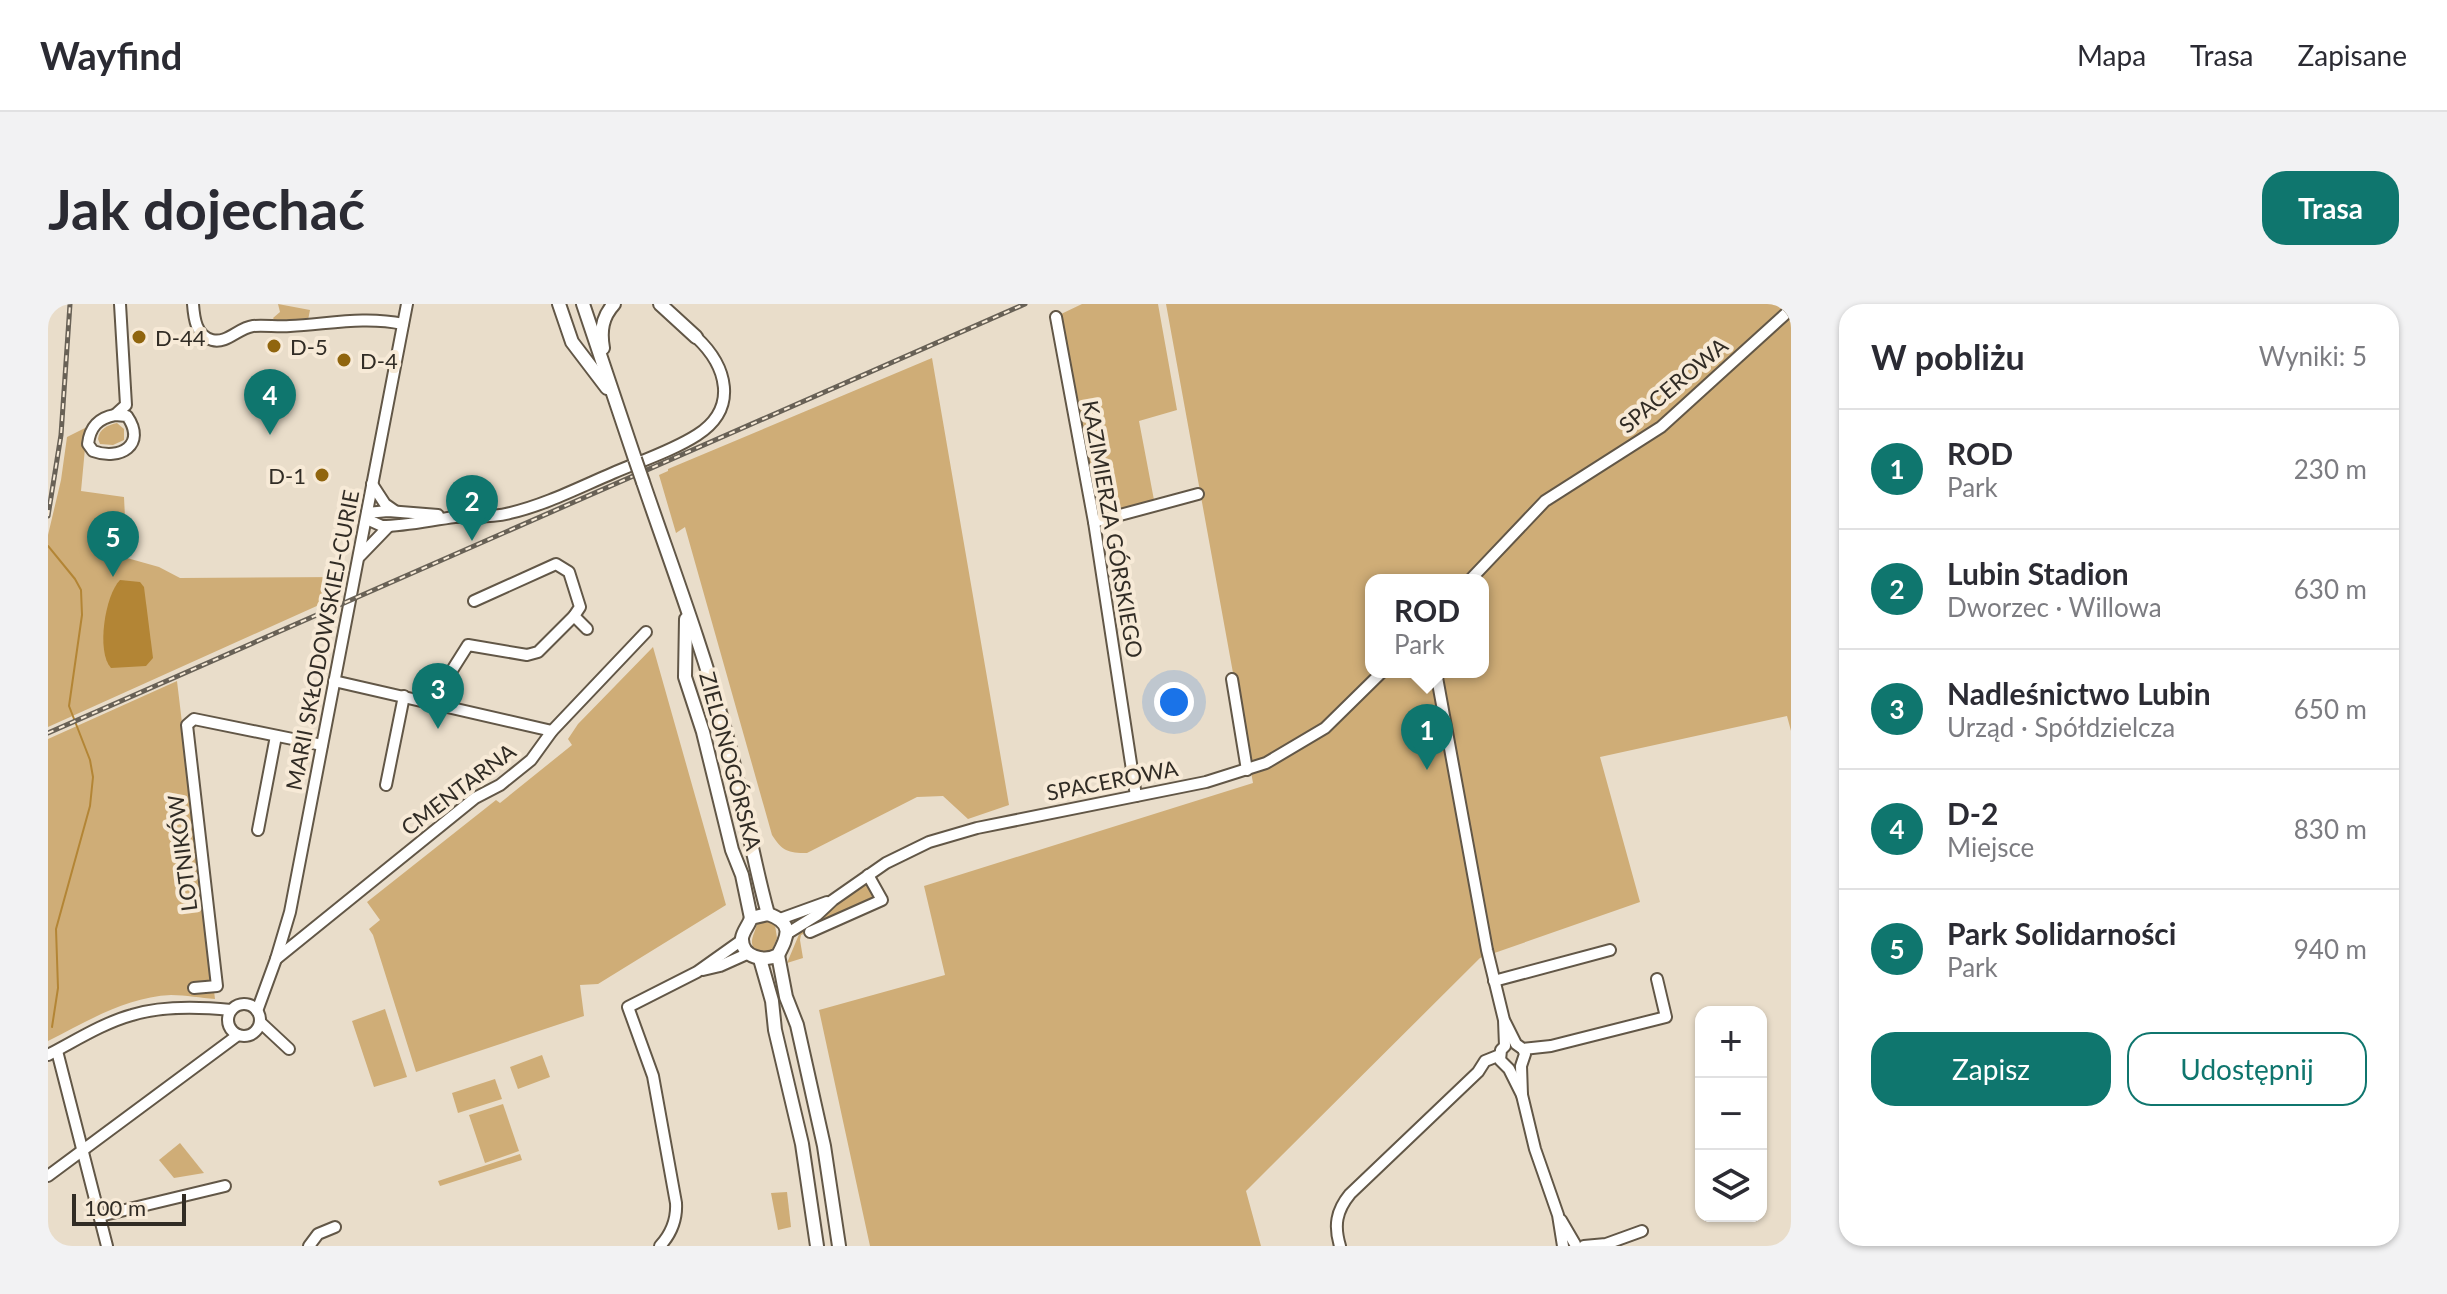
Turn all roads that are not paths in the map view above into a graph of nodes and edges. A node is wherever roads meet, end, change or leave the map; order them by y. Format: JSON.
{"nodes":[{"id":1,"x":120,"y":304,"type":"edge"},
{"id":2,"x":193,"y":304,"type":"edge"},
{"id":3,"x":407,"y":304,"type":"edge"},
{"id":4,"x":559,"y":304,"type":"edge"},
{"id":5,"x":583,"y":304,"type":"edge"},
{"id":6,"x":614,"y":304,"type":"edge"},
{"id":7,"x":660,"y":305,"type":"edge"},
{"id":8,"x":1791,"y":309,"type":"edge"},
{"id":9,"x":1056,"y":317,"type":"dead end"},
{"id":10,"x":403,"y":324,"type":"junction"},
{"id":11,"x":696,"y":337,"type":"joint"},
{"id":12,"x":608,"y":378,"type":"junction"},
{"id":13,"x":616,"y":400,"type":"junction"},
{"id":14,"x":126,"y":410,"type":"junction"},
{"id":15,"x":372,"y":484,"type":"junction"},
{"id":16,"x":1198,"y":494,"type":"dead end"},
{"id":17,"x":396,"y":512,"type":"junction"},
{"id":18,"x":367,"y":513,"type":"junction"},
{"id":19,"x":456,"y":517,"type":"junction"},
{"id":20,"x":1094,"y":522,"type":"junction"},
{"id":21,"x":389,"y":526,"type":"junction"},
{"id":22,"x":357,"y":560,"type":"junction"},
{"id":23,"x":1476,"y":574,"type":"edge"},
{"id":24,"x":474,"y":601,"type":"dead end"},
{"id":25,"x":686,"y":612,"type":"junction"},
{"id":26,"x":574,"y":616,"type":"junction"},
{"id":27,"x":587,"y":629,"type":"dead end"},
{"id":28,"x":646,"y":632,"type":"dead end"},
{"id":29,"x":1376,"y":678,"type":"edge"},
{"id":30,"x":1437,"y":678,"type":"edge"},
{"id":31,"x":1232,"y":679,"type":"dead end"},
{"id":32,"x":334,"y":681,"type":"junction"},
{"id":33,"x":404,"y":696,"type":"junction"},
{"id":34,"x":432,"y":702,"type":"junction"},
{"id":35,"x":552,"y":731,"type":"junction"},
{"id":36,"x":276,"y":736,"type":"junction"},
{"id":37,"x":322,"y":745,"type":"junction"},
{"id":38,"x":1247,"y":770,"type":"junction"},
{"id":39,"x":386,"y":785,"type":"dead end"},
{"id":40,"x":1136,"y":796,"type":"junction"},
{"id":41,"x":258,"y":830,"type":"dead end"},
{"id":42,"x":868,"y":875,"type":"junction"},
{"id":43,"x":833,"y":900,"type":"junction"},
{"id":44,"x":774,"y":917,"type":"junction"},
{"id":45,"x":751,"y":918,"type":"junction"},
{"id":46,"x":810,"y":932,"type":"dead end"},
{"id":47,"x":788,"y":933,"type":"junction"},
{"id":48,"x":742,"y":940,"type":"junction"},
{"id":49,"x":1610,"y":950,"type":"dead end"},
{"id":50,"x":778,"y":955,"type":"junction"},
{"id":51,"x":754,"y":956,"type":"junction"},
{"id":52,"x":276,"y":959,"type":"junction"},
{"id":53,"x":697,"y":972,"type":"junction"},
{"id":54,"x":1657,"y":979,"type":"dead end"},
{"id":55,"x":1494,"y":981,"type":"junction"},
{"id":56,"x":194,"y":988,"type":"dead end"},
{"id":57,"x":255,"y":1017,"type":"junction"},
{"id":58,"x":232,"y":1024,"type":"junction"},
{"id":59,"x":288,"y":1048,"type":"dead end"},
{"id":60,"x":52,"y":1053,"type":"edge"},
{"id":61,"x":1513,"y":1057,"type":"junction"},
{"id":62,"x":83,"y":1149,"type":"junction"},
{"id":63,"x":48,"y":1176,"type":"edge"},
{"id":64,"x":225,"y":1186,"type":"dead end"},
{"id":65,"x":100,"y":1216,"type":"junction"},
{"id":66,"x":335,"y":1227,"type":"dead end"},
{"id":67,"x":1642,"y":1231,"type":"dead end"},
{"id":68,"x":1606,"y":1245,"type":"edge"},
{"id":69,"x":107,"y":1246,"type":"edge"},
{"id":70,"x":309,"y":1246,"type":"edge"},
{"id":71,"x":660,"y":1246,"type":"edge"},
{"id":72,"x":817,"y":1246,"type":"edge"},
{"id":73,"x":839,"y":1246,"type":"edge"},
{"id":74,"x":1340,"y":1246,"type":"edge"},
{"id":75,"x":1574,"y":1246,"type":"edge"}],
"edges":[{"from":1,"to":14,"type":"street"},
{"from":2,"to":10,"type":"street"},
{"from":3,"to":10,"type":"street","name":"MARII SKŁODOWSKIEJ-CURIE"},
{"from":4,"to":13,"type":"main road","name":"ZIELONOGÓRSKA"},
{"from":5,"to":12,"type":"main road","name":"ZIELONOGÓRSKA"},
{"from":6,"to":12,"type":"main road"},
{"from":7,"to":11,"type":"main road"},
{"from":8,"to":23,"type":"street","name":"SPACEROWA"},
{"from":9,"to":20,"type":"street","name":"KAZIMIERZA GÓRSKIEGO"},
{"from":10,"to":15,"type":"street","name":"MARII SKŁODOWSKIEJ-CURIE"},
{"from":11,"to":19,"type":"street"},
{"from":12,"to":13,"type":"main road","name":"ZIELONOGÓRSKA"},
{"from":13,"to":25,"type":"main road","name":"ZIELONOGÓRSKA","bridge":true},
{"from":14,"to":14,"type":"street"},
{"from":15,"to":17,"type":"street"},
{"from":15,"to":18,"type":"street","name":"MARII SKŁODOWSKIEJ-CURIE"},
{"from":16,"to":20,"type":"street"},
{"from":17,"to":18,"type":"street"},
{"from":17,"to":19,"type":"street"},
{"from":18,"to":21,"type":"street"},
{"from":18,"to":22,"type":"street","name":"MARII SKŁODOWSKIEJ-CURIE"},
{"from":19,"to":21,"type":"street"},
{"from":20,"to":40,"type":"street","name":"KAZIMIERZA GÓRSKIEGO"},
{"from":21,"to":22,"type":"street"},
{"from":22,"to":32,"type":"street","name":"MARII SKŁODOWSKIEJ-CURIE"},
{"from":24,"to":26,"type":"street"},
{"from":25,"to":44,"type":"main road","name":"ZIELONOGÓRSKA"},
{"from":25,"to":45,"type":"main road","name":"ZIELONOGÓRSKA"},
{"from":26,"to":27,"type":"street"},
{"from":26,"to":34,"type":"street"},
{"from":28,"to":35,"type":"street","name":"CMENTARNA"},
{"from":29,"to":38,"type":"street","name":"SPACEROWA"},
{"from":30,"to":55,"type":"street"},
{"from":31,"to":38,"type":"street"},
{"from":32,"to":33,"type":"street"},
{"from":32,"to":37,"type":"street","name":"MARII SKŁODOWSKIEJ-CURIE"},
{"from":33,"to":34,"type":"street"},
{"from":33,"to":39,"type":"street"},
{"from":34,"to":35,"type":"street"},
{"from":35,"to":52,"type":"street","name":"CMENTARNA"},
{"from":36,"to":37,"type":"street"},
{"from":36,"to":41,"type":"street"},
{"from":36,"to":56,"type":"street","name":"LOTNIKÓW"},
{"from":37,"to":52,"type":"street","name":"MARII SKŁODOWSKIEJ-CURIE"},
{"from":38,"to":40,"type":"street","name":"SPACEROWA"},
{"from":40,"to":42,"type":"street","name":"SPACEROWA"},
{"from":42,"to":43,"type":"street","name":"SPACEROWA"},
{"from":42,"to":46,"type":"street"},
{"from":43,"to":44,"type":"street","name":"SPACEROWA"},
{"from":43,"to":47,"type":"street","name":"SPACEROWA"},
{"from":44,"to":45,"type":"main road"},
{"from":44,"to":47,"type":"main road"},
{"from":45,"to":48,"type":"main road"},
{"from":47,"to":50,"type":"main road"},
{"from":48,"to":51,"type":"main road"},
{"from":48,"to":53,"type":"street"},
{"from":49,"to":55,"type":"street"},
{"from":50,"to":51,"type":"main road"},
{"from":50,"to":73,"type":"main road"},
{"from":51,"to":53,"type":"street"},
{"from":51,"to":72,"type":"main road"},
{"from":52,"to":57,"type":"street","name":"MARII SKŁODOWSKIEJ-CURIE"},
{"from":53,"to":71,"type":"street"},
{"from":54,"to":61,"type":"street"},
{"from":55,"to":61,"type":"street"},
{"from":57,"to":58,"type":"street"},
{"from":57,"to":58,"type":"street"},
{"from":57,"to":59,"type":"street"},
{"from":58,"to":60,"type":"street"},
{"from":58,"to":62,"type":"street"},
{"from":60,"to":62,"type":"street"},
{"from":61,"to":74,"type":"street"},
{"from":61,"to":75,"type":"street"},
{"from":62,"to":63,"type":"street"},
{"from":62,"to":65,"type":"street"},
{"from":64,"to":65,"type":"street"},
{"from":65,"to":69,"type":"street"},
{"from":66,"to":70,"type":"street"},
{"from":67,"to":68,"type":"street"},
{"from":68,"to":75,"type":"street"}]}
